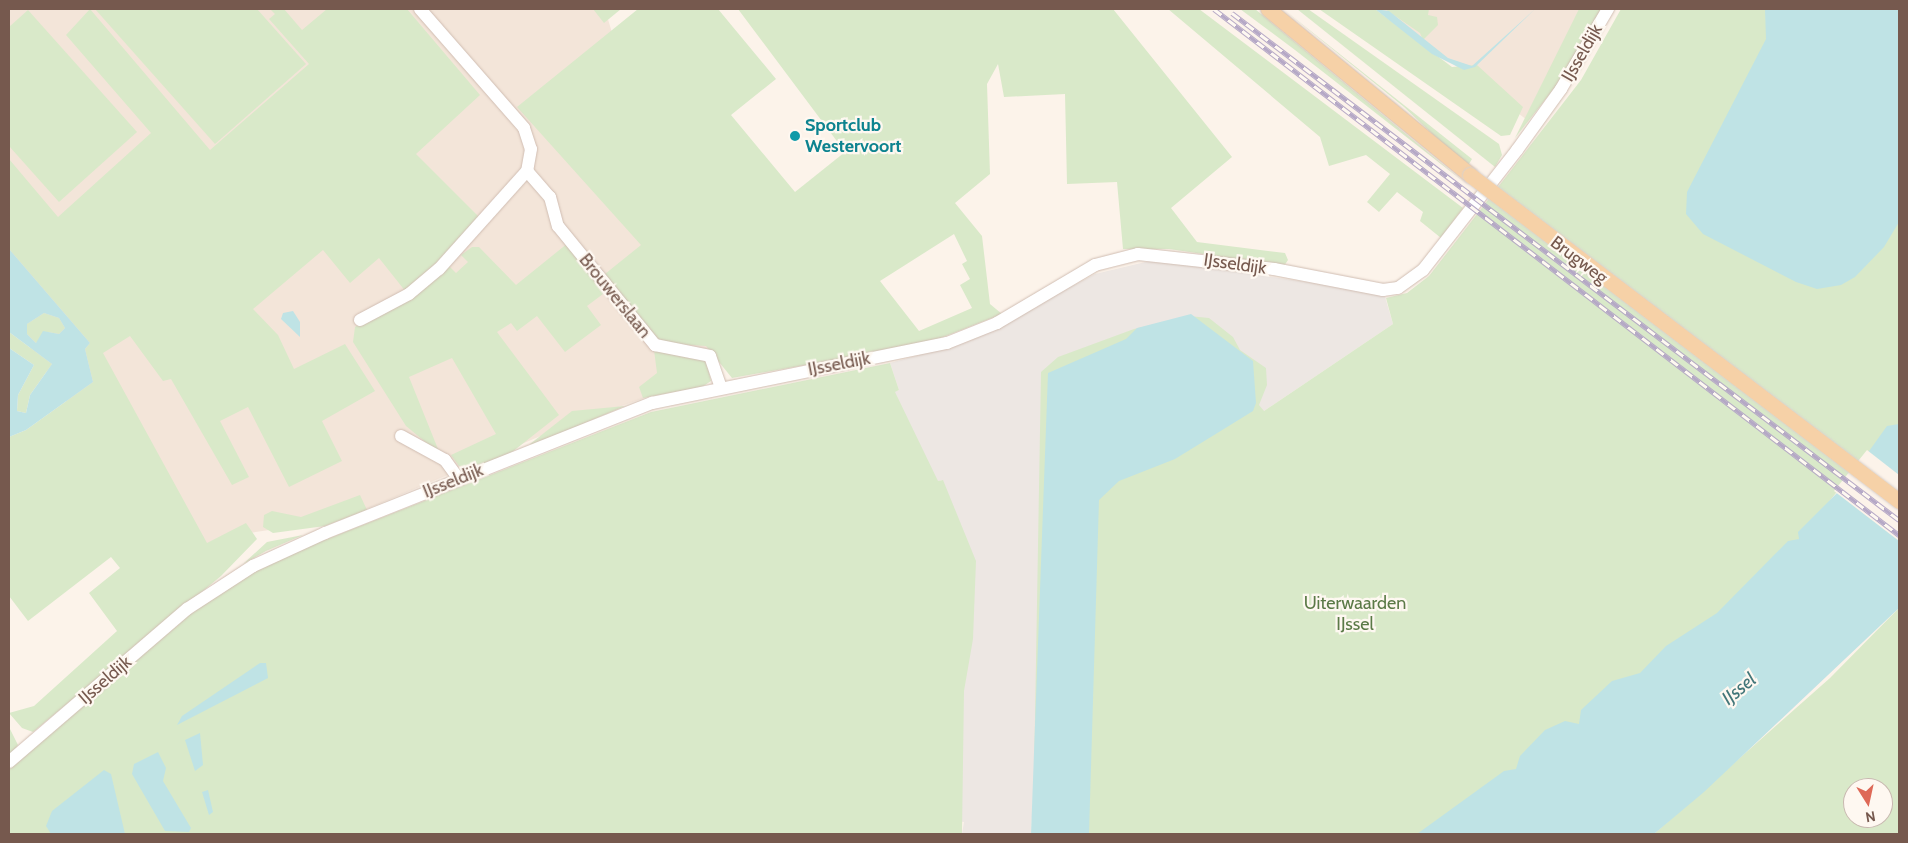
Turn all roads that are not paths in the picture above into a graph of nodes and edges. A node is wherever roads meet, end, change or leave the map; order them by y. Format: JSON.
{"nodes":[{"id":1,"x":420,"y":9,"type":"edge"},
{"id":2,"x":1268,"y":9,"type":"edge"},
{"id":3,"x":1608,"y":9,"type":"edge"},
{"id":4,"x":527,"y":171,"type":"junction"},
{"id":5,"x":360,"y":320,"type":"dead end"},
{"id":6,"x":721,"y":388,"type":"junction"},
{"id":7,"x":401,"y":436,"type":"dead end"},
{"id":8,"x":459,"y":479,"type":"junction"},
{"id":9,"x":1899,"y":501,"type":"edge"},
{"id":10,"x":9,"y":762,"type":"edge"}],
"edges":[{"from":1,"to":4,"type":"street"},
{"from":2,"to":9,"type":"main road","name":"Brugweg","bridge":true},
{"from":3,"to":6,"type":"street","name":"IJsseldijk"},
{"from":4,"to":5,"type":"street"},
{"from":4,"to":6,"type":"street","name":"Brouwerslaan"},
{"from":6,"to":8,"type":"street","name":"IJsseldijk"},
{"from":7,"to":8,"type":"street"},
{"from":8,"to":10,"type":"street","name":"IJsseldijk"}]}
